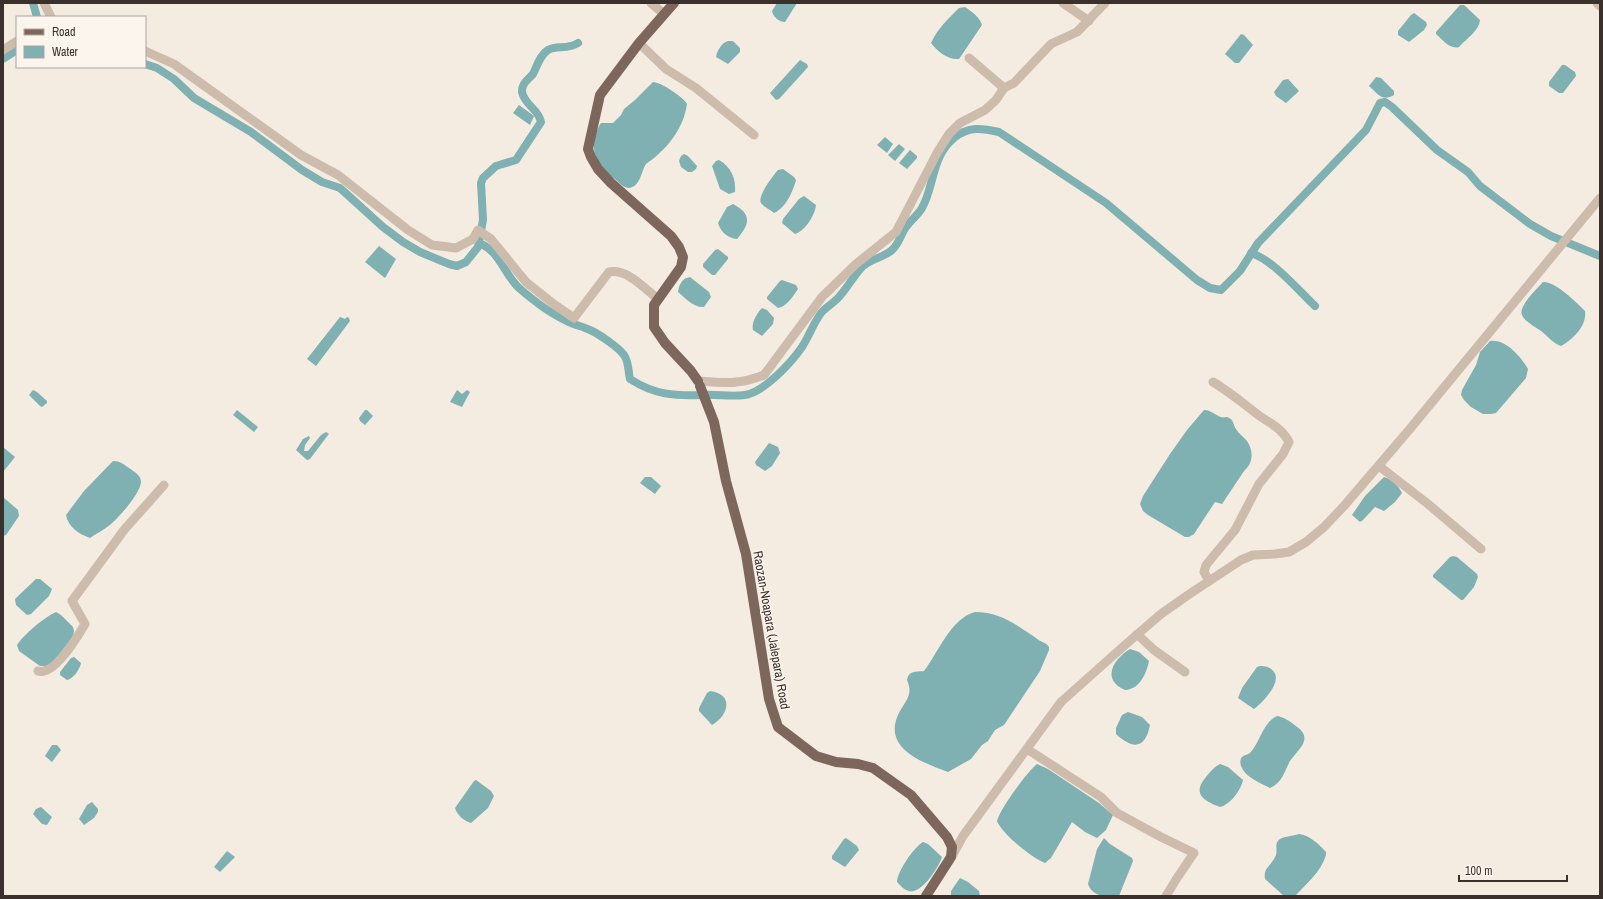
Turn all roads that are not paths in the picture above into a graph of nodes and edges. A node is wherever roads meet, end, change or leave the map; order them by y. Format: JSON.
{"nodes":[{"id":1,"x":44,"y":3,"type":"edge"},
{"id":2,"x":651,"y":3,"type":"edge"},
{"id":3,"x":674,"y":3,"type":"edge"},
{"id":4,"x":1063,"y":3,"type":"edge"},
{"id":5,"x":1104,"y":3,"type":"edge"},
{"id":6,"x":1597,"y":3,"type":"edge"},
{"id":7,"x":1600,"y":6,"type":"edge"},
{"id":8,"x":664,"y":14,"type":"junction"},
{"id":9,"x":50,"y":16,"type":"edge"},
{"id":10,"x":1089,"y":21,"type":"junction"},
{"id":11,"x":16,"y":42,"type":"edge"},
{"id":12,"x":640,"y":43,"type":"junction"},
{"id":13,"x":3,"y":50,"type":"edge"},
{"id":14,"x":146,"y":51,"type":"edge"},
{"id":15,"x":970,"y":58,"type":"dead end"},
{"id":16,"x":1004,"y":88,"type":"junction"},
{"id":17,"x":754,"y":135,"type":"dead end"},
{"id":18,"x":1600,"y":198,"type":"edge"},
{"id":19,"x":658,"y":299,"type":"junction"},
{"id":20,"x":1213,"y":382,"type":"dead end"},
{"id":21,"x":699,"y":383,"type":"junction"},
{"id":22,"x":1378,"y":466,"type":"junction"},
{"id":23,"x":164,"y":485,"type":"dead end"},
{"id":24,"x":1481,"y":549,"type":"dead end"},
{"id":25,"x":1209,"y":581,"type":"junction"},
{"id":26,"x":1137,"y":634,"type":"junction"},
{"id":27,"x":38,"y":671,"type":"dead end"},
{"id":28,"x":1185,"y":672,"type":"dead end"},
{"id":29,"x":1027,"y":750,"type":"junction"},
{"id":30,"x":951,"y":857,"type":"junction"},
{"id":31,"x":926,"y":896,"type":"edge"},
{"id":32,"x":1166,"y":896,"type":"edge"}],
"edges":[{"from":1,"to":9,"type":"street"},
{"from":2,"to":8,"type":"street"},
{"from":3,"to":8,"type":"main road","name":"Raozan-Noapara (Jalepara) Road"},
{"from":4,"to":10,"type":"street"},
{"from":5,"to":10,"type":"street"},
{"from":6,"to":7,"type":"street"},
{"from":8,"to":12,"type":"main road","name":"Raozan-Noapara (Jalepara) Road"},
{"from":10,"to":16,"type":"street"},
{"from":11,"to":13,"type":"street"},
{"from":12,"to":17,"type":"street"},
{"from":12,"to":19,"type":"main road","name":"Raozan-Noapara (Jalepara) Road"},
{"from":14,"to":19,"type":"street"},
{"from":15,"to":16,"type":"street"},
{"from":16,"to":21,"type":"street"},
{"from":18,"to":22,"type":"street"},
{"from":19,"to":21,"type":"main road","name":"Raozan-Noapara (Jalepara) Road"},
{"from":20,"to":25,"type":"street"},
{"from":21,"to":30,"type":"main road","name":"Raozan-Noapara (Jalepara) Road"},
{"from":22,"to":24,"type":"street"},
{"from":22,"to":25,"type":"street"},
{"from":23,"to":27,"type":"street"},
{"from":25,"to":26,"type":"street"},
{"from":26,"to":28,"type":"street"},
{"from":26,"to":29,"type":"street"},
{"from":29,"to":30,"type":"street"},
{"from":29,"to":32,"type":"street"},
{"from":30,"to":31,"type":"main road"}]}
